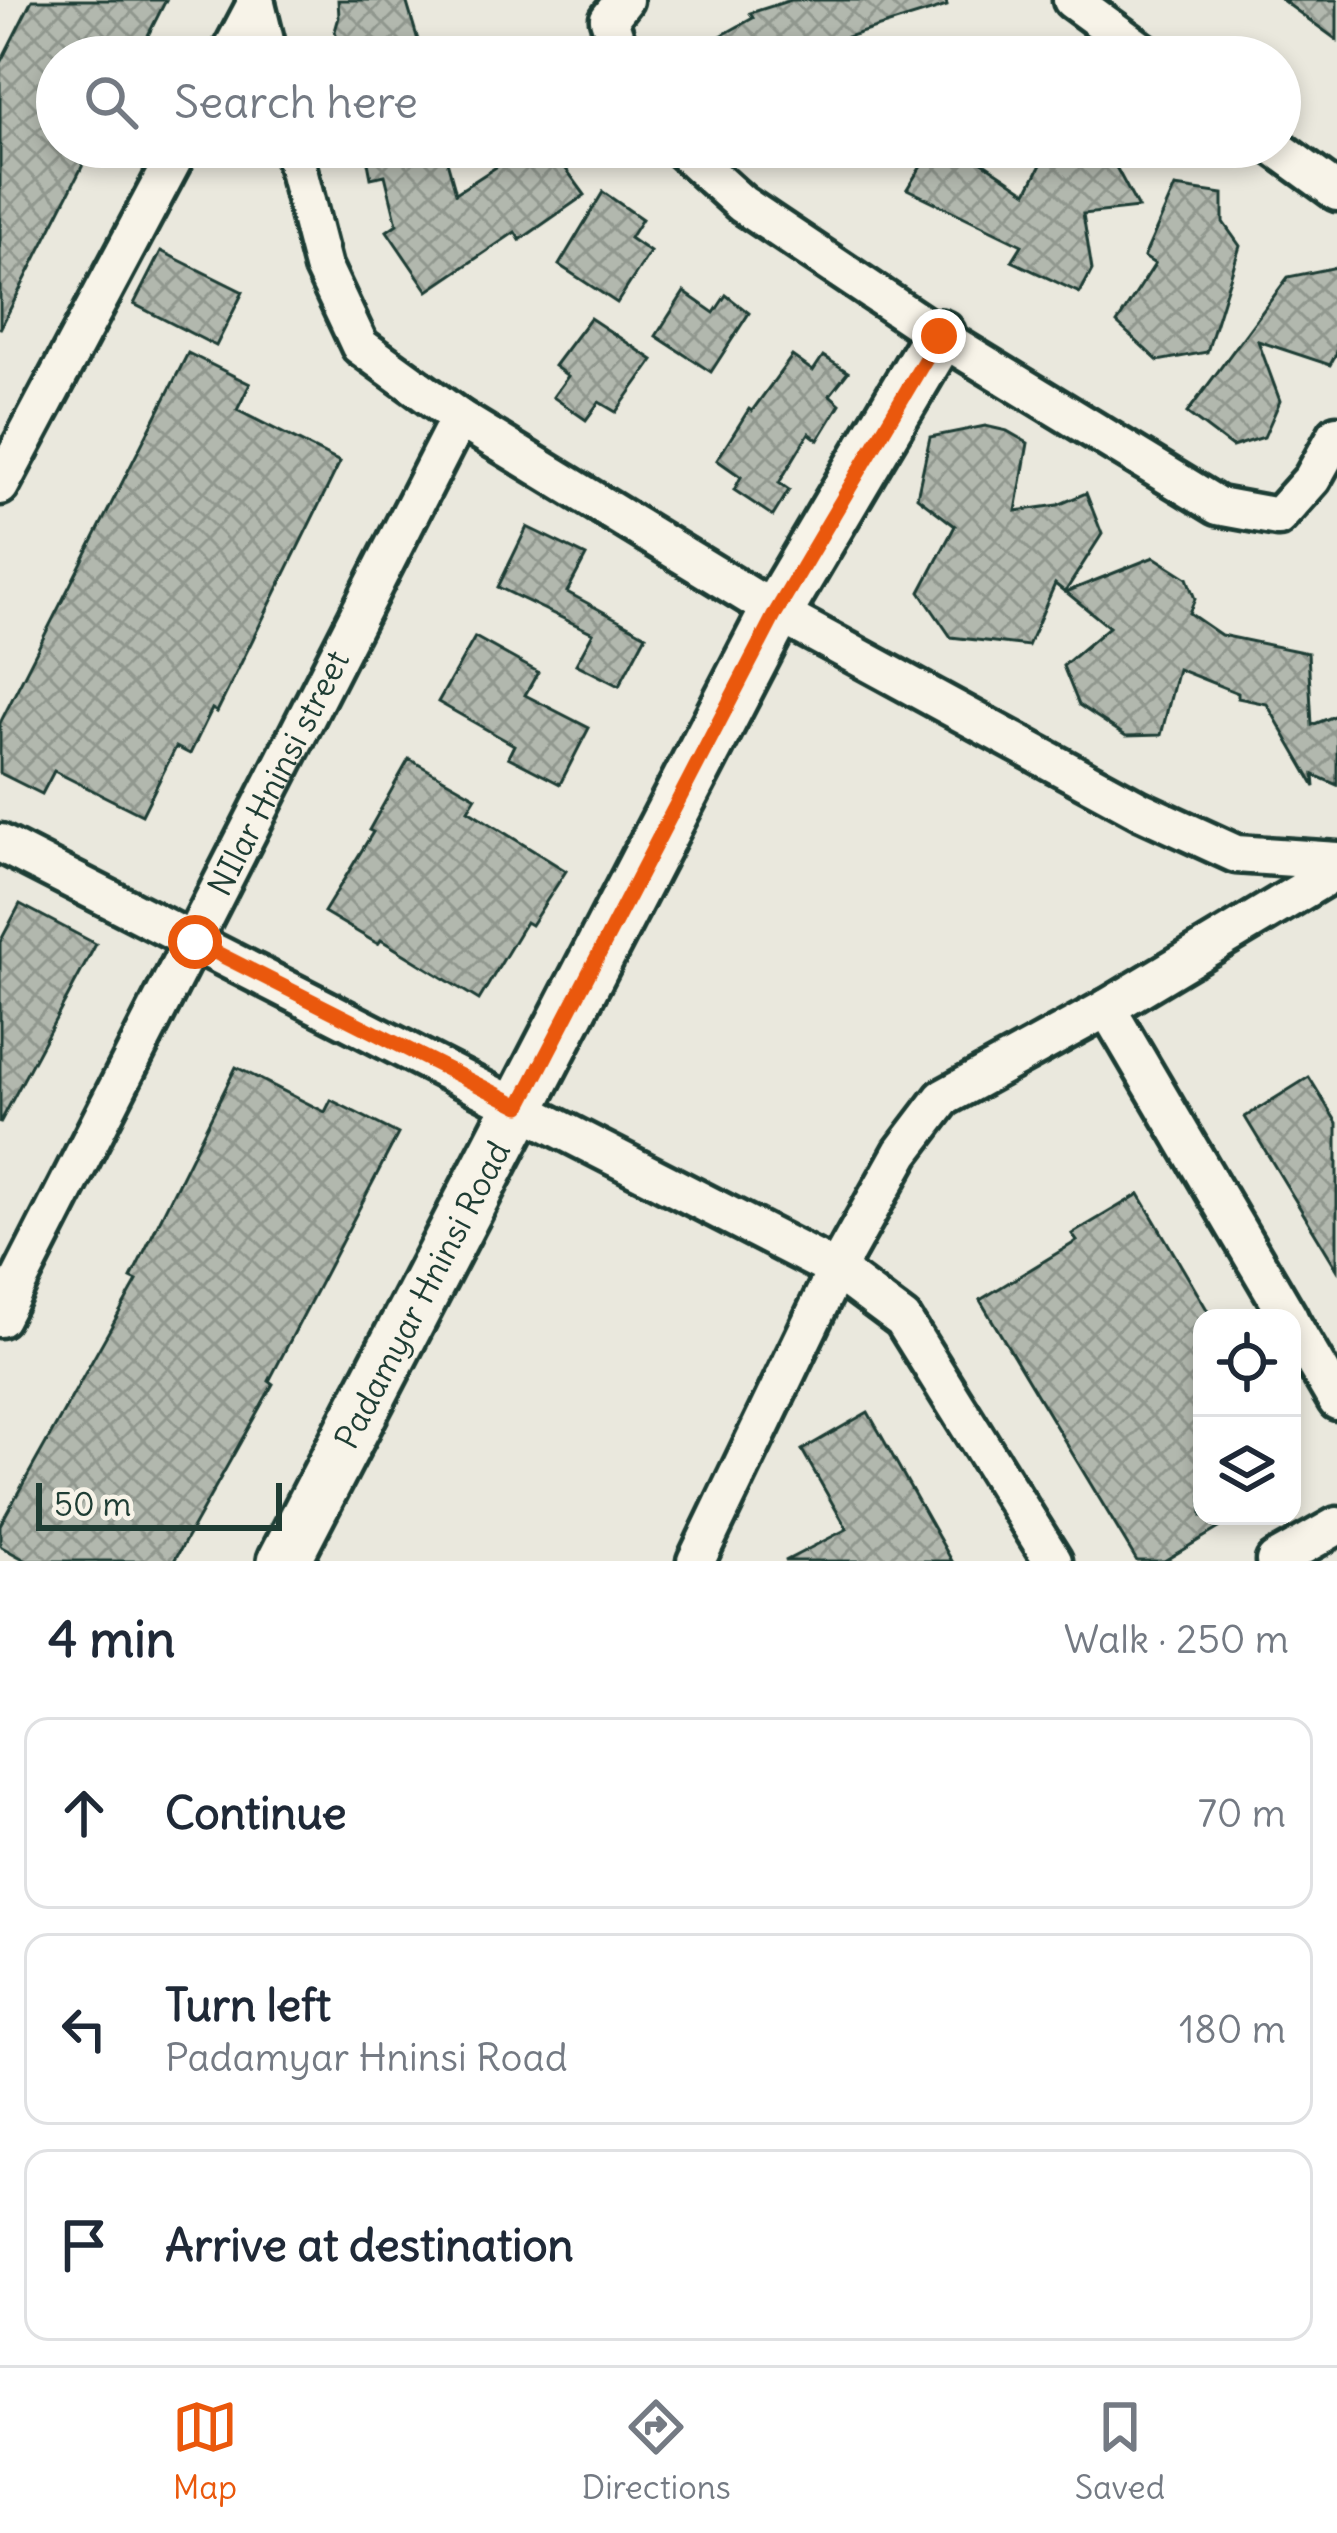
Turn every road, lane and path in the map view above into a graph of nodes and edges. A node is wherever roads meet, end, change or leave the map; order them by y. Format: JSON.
{"nodes":[{"id":1,"x":624,"y":0,"type":"edge"},
{"id":2,"x":1072,"y":0,"type":"edge"},
{"id":3,"x":255,"y":2,"type":"edge"},
{"id":4,"x":238,"y":36,"type":"edge"},
{"id":5,"x":264,"y":36,"type":"edge"},
{"id":6,"x":614,"y":36,"type":"edge"},
{"id":7,"x":1121,"y":36,"type":"edge"},
{"id":8,"x":1301,"y":166,"type":"edge"},
{"id":9,"x":169,"y":168,"type":"edge"},
{"id":10,"x":297,"y":168,"type":"edge"},
{"id":11,"x":702,"y":168,"type":"edge"},
{"id":12,"x":1337,"y":192,"type":"edge"},
{"id":13,"x":939,"y":336,"type":"junction"},
{"id":14,"x":459,"y":418,"type":"junction"},
{"id":15,"x":1337,"y":434,"type":"edge"},
{"id":16,"x":0,"y":486,"type":"edge"},
{"id":17,"x":776,"y":612,"type":"junction"},
{"id":18,"x":0,"y":843,"type":"edge"},
{"id":19,"x":1337,"y":866,"type":"edge"},
{"id":20,"x":195,"y":942,"type":"junction"},
{"id":21,"x":1107,"y":1008,"type":"junction"},
{"id":22,"x":520,"y":1106,"type":"junction"},
{"id":23,"x":836,"y":1270,"type":"junction"},
{"id":24,"x":1283,"y":1309,"type":"edge"},
{"id":25,"x":0,"y":1318,"type":"edge"},
{"id":26,"x":1301,"y":1339,"type":"edge"},
{"id":27,"x":1337,"y":1400,"type":"edge"},
{"id":28,"x":1337,"y":1526,"type":"edge"},
{"id":29,"x":284,"y":1561,"type":"edge"},
{"id":30,"x":696,"y":1561,"type":"edge"},
{"id":31,"x":1053,"y":1561,"type":"edge"},
{"id":32,"x":1275,"y":1561,"type":"edge"}],
"edges":[{"from":1,"to":6,"type":"street"},
{"from":2,"to":7,"type":"street"},
{"from":3,"to":4,"type":"street"},
{"from":3,"to":5,"type":"street"},
{"from":8,"to":12,"type":"street"},
{"from":9,"to":16,"type":"street"},
{"from":10,"to":14,"type":"street"},
{"from":11,"to":13,"type":"street"},
{"from":13,"to":15,"type":"street"},
{"from":13,"to":17,"type":"street","name":"Padamyar Hninsi Road"},
{"from":14,"to":17,"type":"street"},
{"from":14,"to":20,"type":"street","name":"NIlar Hninsi street"},
{"from":17,"to":19,"type":"street"},
{"from":17,"to":22,"type":"street","name":"Padamyar Hninsi Road"},
{"from":18,"to":20,"type":"street"},
{"from":19,"to":21,"type":"street"},
{"from":20,"to":22,"type":"street"},
{"from":20,"to":25,"type":"street","name":"NIlar Hninsi street"},
{"from":21,"to":23,"type":"street"},
{"from":21,"to":24,"type":"street"},
{"from":22,"to":23,"type":"street"},
{"from":22,"to":29,"type":"street","name":"Padamyar Hninsi Road"},
{"from":23,"to":30,"type":"street"},
{"from":23,"to":31,"type":"street"},
{"from":26,"to":27,"type":"street"},
{"from":28,"to":32,"type":"street"}]}
